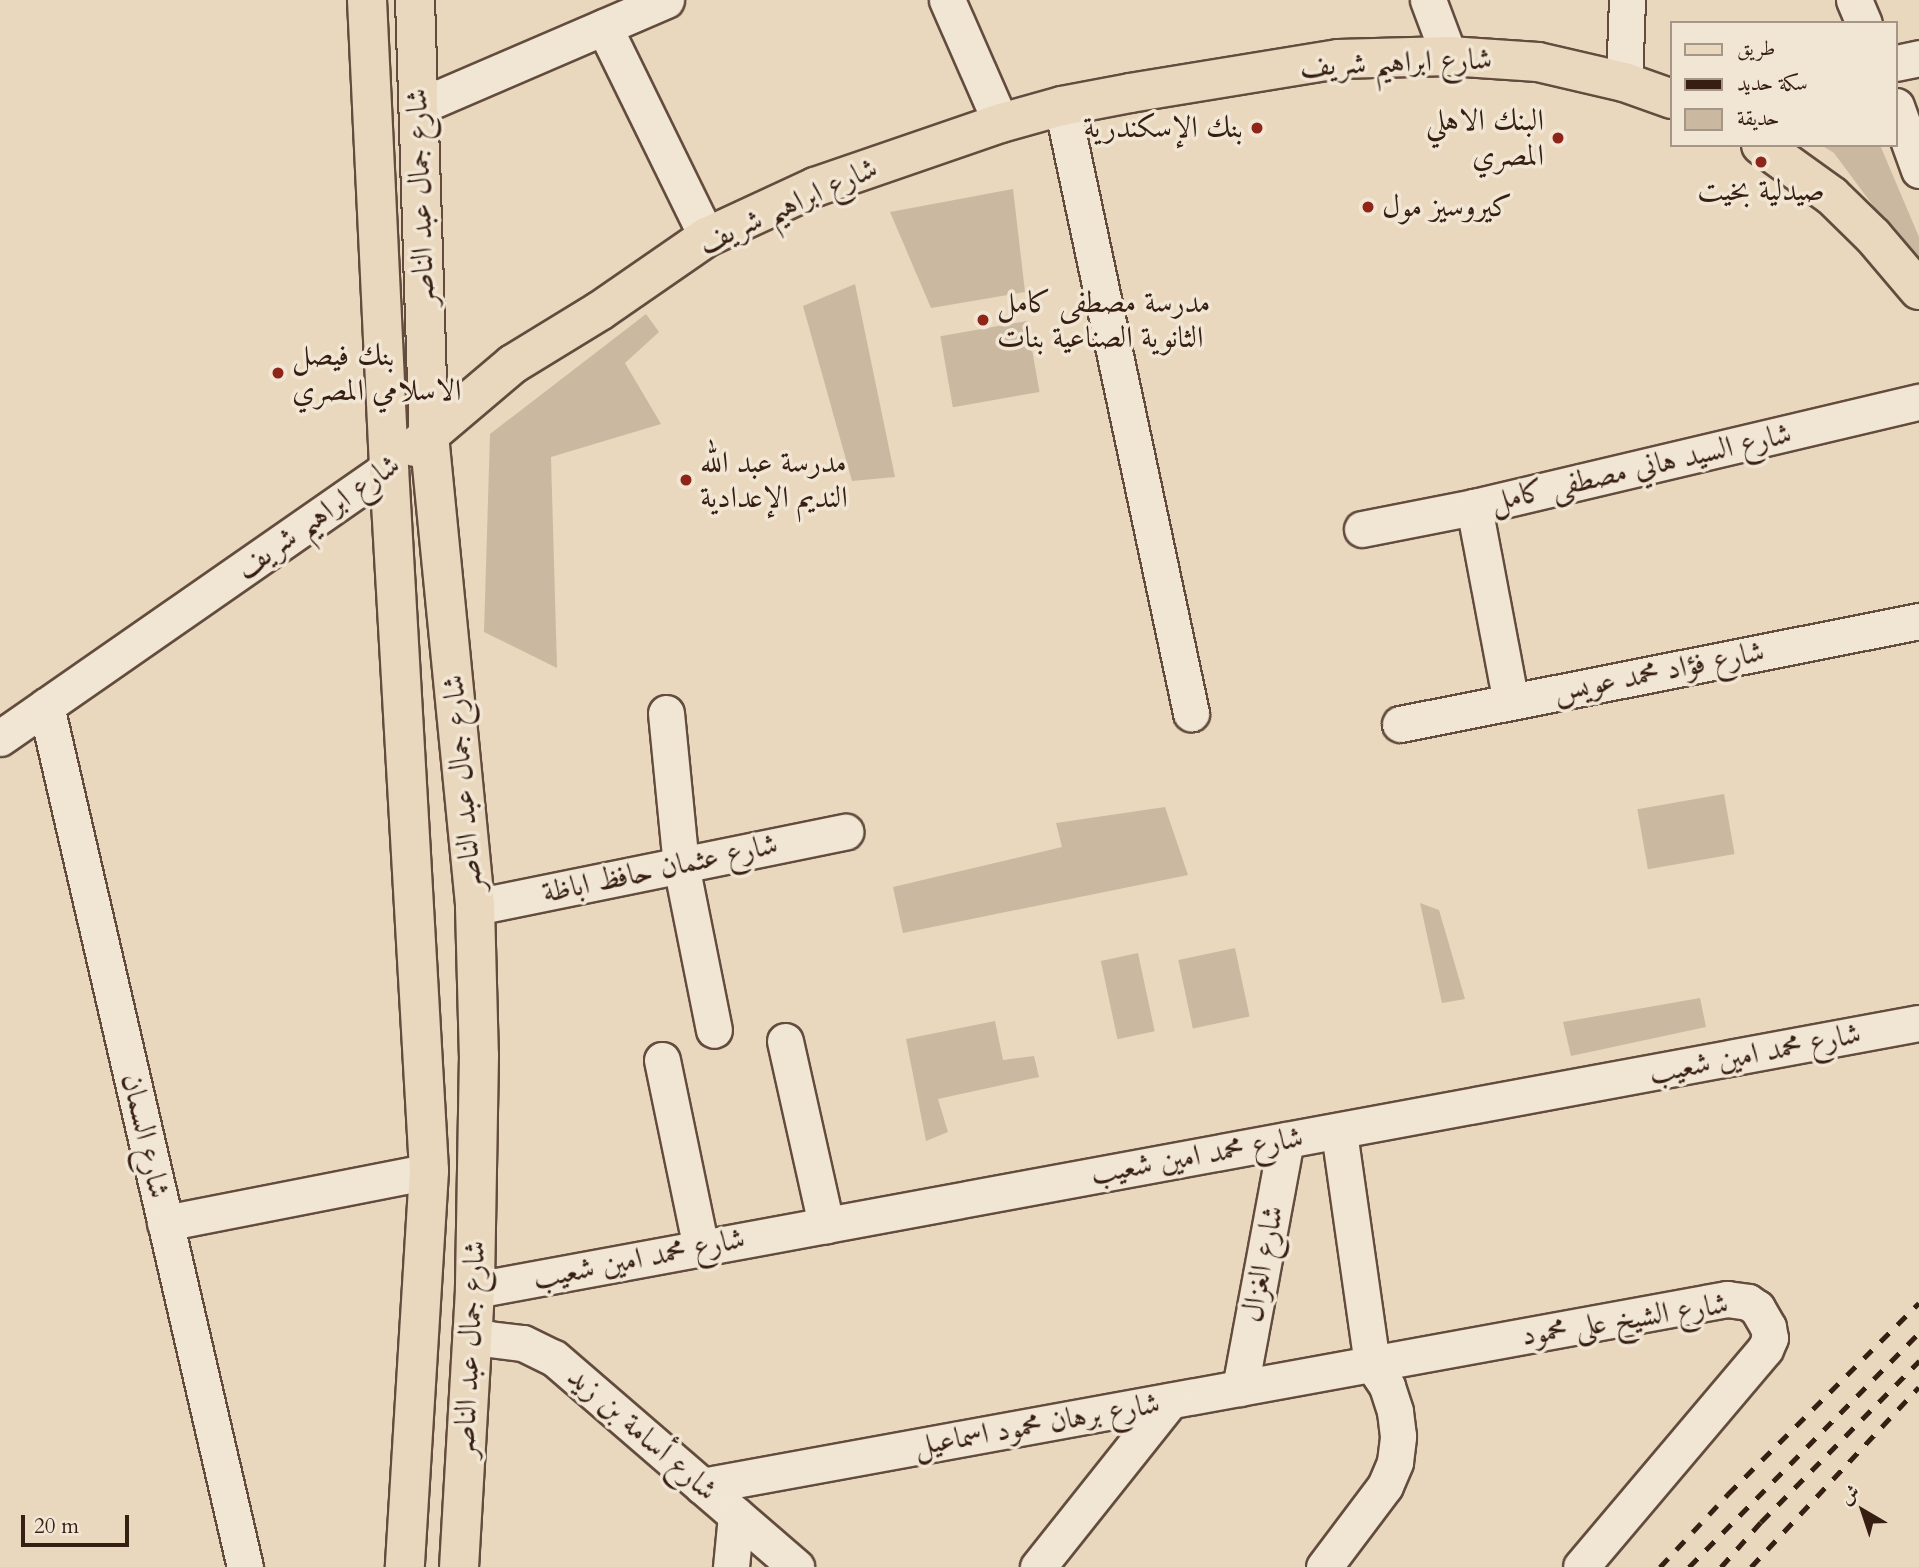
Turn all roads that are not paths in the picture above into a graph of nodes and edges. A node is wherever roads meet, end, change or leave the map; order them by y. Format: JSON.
{"nodes":[{"id":1,"x":368,"y":0,"type":"edge"},
{"id":2,"x":415,"y":0,"type":"edge"},
{"id":3,"x":666,"y":0,"type":"edge"},
{"id":4,"x":947,"y":0,"type":"edge"},
{"id":5,"x":1428,"y":0,"type":"edge"},
{"id":6,"x":1627,"y":0,"type":"edge"},
{"id":7,"x":1854,"y":0,"type":"edge"},
{"id":8,"x":1863,"y":21,"type":"edge"},
{"id":9,"x":604,"y":27,"type":"junction"},
{"id":10,"x":1449,"y":56,"type":"junction"},
{"id":11,"x":1919,"y":58,"type":"edge"},
{"id":12,"x":1898,"y":63,"type":"edge"},
{"id":13,"x":1624,"y":82,"type":"junction"},
{"id":14,"x":1671,"y":99,"type":"edge"},
{"id":15,"x":1062,"y":106,"type":"junction"},
{"id":16,"x":418,"y":107,"type":"junction"},
{"id":17,"x":1898,"y":112,"type":"edge"},
{"id":18,"x":1001,"y":123,"type":"junction"},
{"id":19,"x":1764,"y":147,"type":"edge"},
{"id":20,"x":1919,"y":170,"type":"edge"},
{"id":21,"x":707,"y":237,"type":"junction"},
{"id":22,"x":1915,"y":287,"type":"edge"},
{"id":23,"x":1919,"y":402,"type":"edge"},
{"id":24,"x":429,"y":435,"type":"junction"},
{"id":25,"x":389,"y":468,"type":"junction"},
{"id":26,"x":1474,"y":507,"type":"junction"},
{"id":27,"x":1362,"y":530,"type":"dead end"},
{"id":28,"x":1919,"y":621,"type":"edge"},
{"id":29,"x":1511,"y":702,"type":"junction"},
{"id":30,"x":46,"y":706,"type":"junction"},
{"id":31,"x":666,"y":713,"type":"dead end"},
{"id":32,"x":1191,"y":713,"type":"dead end"},
{"id":33,"x":1400,"y":724,"type":"dead end"},
{"id":34,"x":0,"y":738,"type":"edge"},
{"id":35,"x":845,"y":832,"type":"dead end"},
{"id":36,"x":681,"y":865,"type":"junction"},
{"id":37,"x":475,"y":907,"type":"junction"},
{"id":38,"x":1919,"y":1023,"type":"edge"},
{"id":39,"x":714,"y":1030,"type":"dead end"},
{"id":40,"x":785,"y":1041,"type":"dead end"},
{"id":41,"x":662,"y":1060,"type":"dead end"},
{"id":42,"x":1339,"y":1131,"type":"junction"},
{"id":43,"x":1286,"y":1140,"type":"junction"},
{"id":44,"x":429,"y":1171,"type":"junction"},
{"id":45,"x":165,"y":1223,"type":"junction"},
{"id":46,"x":826,"y":1225,"type":"junction"},
{"id":47,"x":702,"y":1248,"type":"junction"},
{"id":48,"x":475,"y":1290,"type":"junction"},
{"id":49,"x":472,"y":1340,"type":"junction"},
{"id":50,"x":1372,"y":1364,"type":"junction"},
{"id":51,"x":1240,"y":1388,"type":"junction"},
{"id":52,"x":1170,"y":1401,"type":"junction"},
{"id":53,"x":702,"y":1486,"type":"junction"},
{"id":54,"x":736,"y":1515,"type":"junction"},
{"id":55,"x":245,"y":1567,"type":"edge"},
{"id":56,"x":405,"y":1567,"type":"edge"},
{"id":57,"x":459,"y":1567,"type":"edge"},
{"id":58,"x":731,"y":1567,"type":"edge"},
{"id":59,"x":796,"y":1567,"type":"edge"},
{"id":60,"x":1038,"y":1567,"type":"edge"},
{"id":61,"x":1324,"y":1567,"type":"edge"},
{"id":62,"x":1581,"y":1567,"type":"edge"}],
"edges":[{"from":1,"to":25,"type":"main road","name":"شارع جمال عبد الناصر"},
{"from":2,"to":16,"type":"main road","name":"شارع جمال عبد الناصر"},
{"from":3,"to":9,"type":"street"},
{"from":4,"to":18,"type":"street"},
{"from":5,"to":10,"type":"street"},
{"from":6,"to":13,"type":"street"},
{"from":7,"to":8,"type":"street"},
{"from":9,"to":16,"type":"street"},
{"from":9,"to":21,"type":"street"},
{"from":10,"to":13,"type":"main road","name":"شارع ابراهيم شريف"},
{"from":10,"to":15,"type":"main road","name":"شارع ابراهيم شريف"},
{"from":11,"to":12,"type":"street"},
{"from":13,"to":14,"type":"main road","name":"شارع ابراهيم شريف"},
{"from":15,"to":18,"type":"main road","name":"شارع ابراهيم شريف"},
{"from":15,"to":32,"type":"street"},
{"from":16,"to":24,"type":"main road","name":"شارع جمال عبد الناصر"},
{"from":17,"to":20,"type":"street"},
{"from":18,"to":21,"type":"main road","name":"شارع ابراهيم شريف"},
{"from":19,"to":22,"type":"main road"},
{"from":21,"to":24,"type":"main road","name":"شارع ابراهيم شريف"},
{"from":23,"to":26,"type":"street","name":"شارع السيد هاني مصطفى كامل"},
{"from":24,"to":25,"type":"main road","name":"شارع ابراهيم شريف"},
{"from":24,"to":37,"type":"main road","name":"شارع جمال عبد الناصر"},
{"from":25,"to":30,"type":"street","name":"شارع ابراهيم شريف"},
{"from":25,"to":44,"type":"main road","name":"شارع جمال عبد الناصر"},
{"from":26,"to":27,"type":"street","name":"شارع السيد هاني مصطفى كامل"},
{"from":26,"to":29,"type":"street"},
{"from":28,"to":29,"type":"street","name":"شارع فؤاد محمد عويس"},
{"from":29,"to":33,"type":"street","name":"شارع فؤاد محمد عويس"},
{"from":30,"to":34,"type":"street","name":"شارع ابراهيم شريف"},
{"from":30,"to":45,"type":"street","name":"شارع السمان"},
{"from":31,"to":36,"type":"street"},
{"from":35,"to":36,"type":"street","name":"شارع عثمان حافظ اباظة"},
{"from":36,"to":37,"type":"street","name":"شارع عثمان حافظ اباظة"},
{"from":36,"to":39,"type":"street"},
{"from":37,"to":48,"type":"main road","name":"شارع جمال عبد الناصر"},
{"from":38,"to":42,"type":"street","name":"شارع محمد امين شعيب"},
{"from":40,"to":46,"type":"street"},
{"from":41,"to":47,"type":"street"},
{"from":42,"to":43,"type":"street","name":"شارع محمد امين شعيب"},
{"from":42,"to":50,"type":"street"},
{"from":43,"to":46,"type":"street","name":"شارع محمد امين شعيب"},
{"from":43,"to":51,"type":"street","name":"شارع الغزال"},
{"from":44,"to":45,"type":"street"},
{"from":44,"to":56,"type":"main road","name":"شارع جمال عبد الناصر"},
{"from":45,"to":55,"type":"street","name":"شارع السمان"},
{"from":46,"to":47,"type":"street","name":"شارع محمد امين شعيب"},
{"from":47,"to":48,"type":"street","name":"شارع محمد امين شعيب"},
{"from":48,"to":49,"type":"main road","name":"شارع جمال عبد الناصر"},
{"from":49,"to":53,"type":"street","name":"شارع أسامة بن زيد"},
{"from":49,"to":57,"type":"main road","name":"شارع جمال عبد الناصر"},
{"from":50,"to":51,"type":"street","name":"شارع برهان محمود اسماعيل"},
{"from":50,"to":61,"type":"street"},
{"from":50,"to":62,"type":"street","name":"شارع الشيخ على محمود"},
{"from":51,"to":52,"type":"street","name":"شارع برهان محمود اسماعيل"},
{"from":52,"to":53,"type":"street","name":"شارع برهان محمود اسماعيل"},
{"from":52,"to":60,"type":"street"},
{"from":53,"to":54,"type":"street","name":"شارع أسامة بن زيد"},
{"from":54,"to":58,"type":"street"},
{"from":54,"to":59,"type":"street","name":"شارع أسامة بن زيد"}]}
